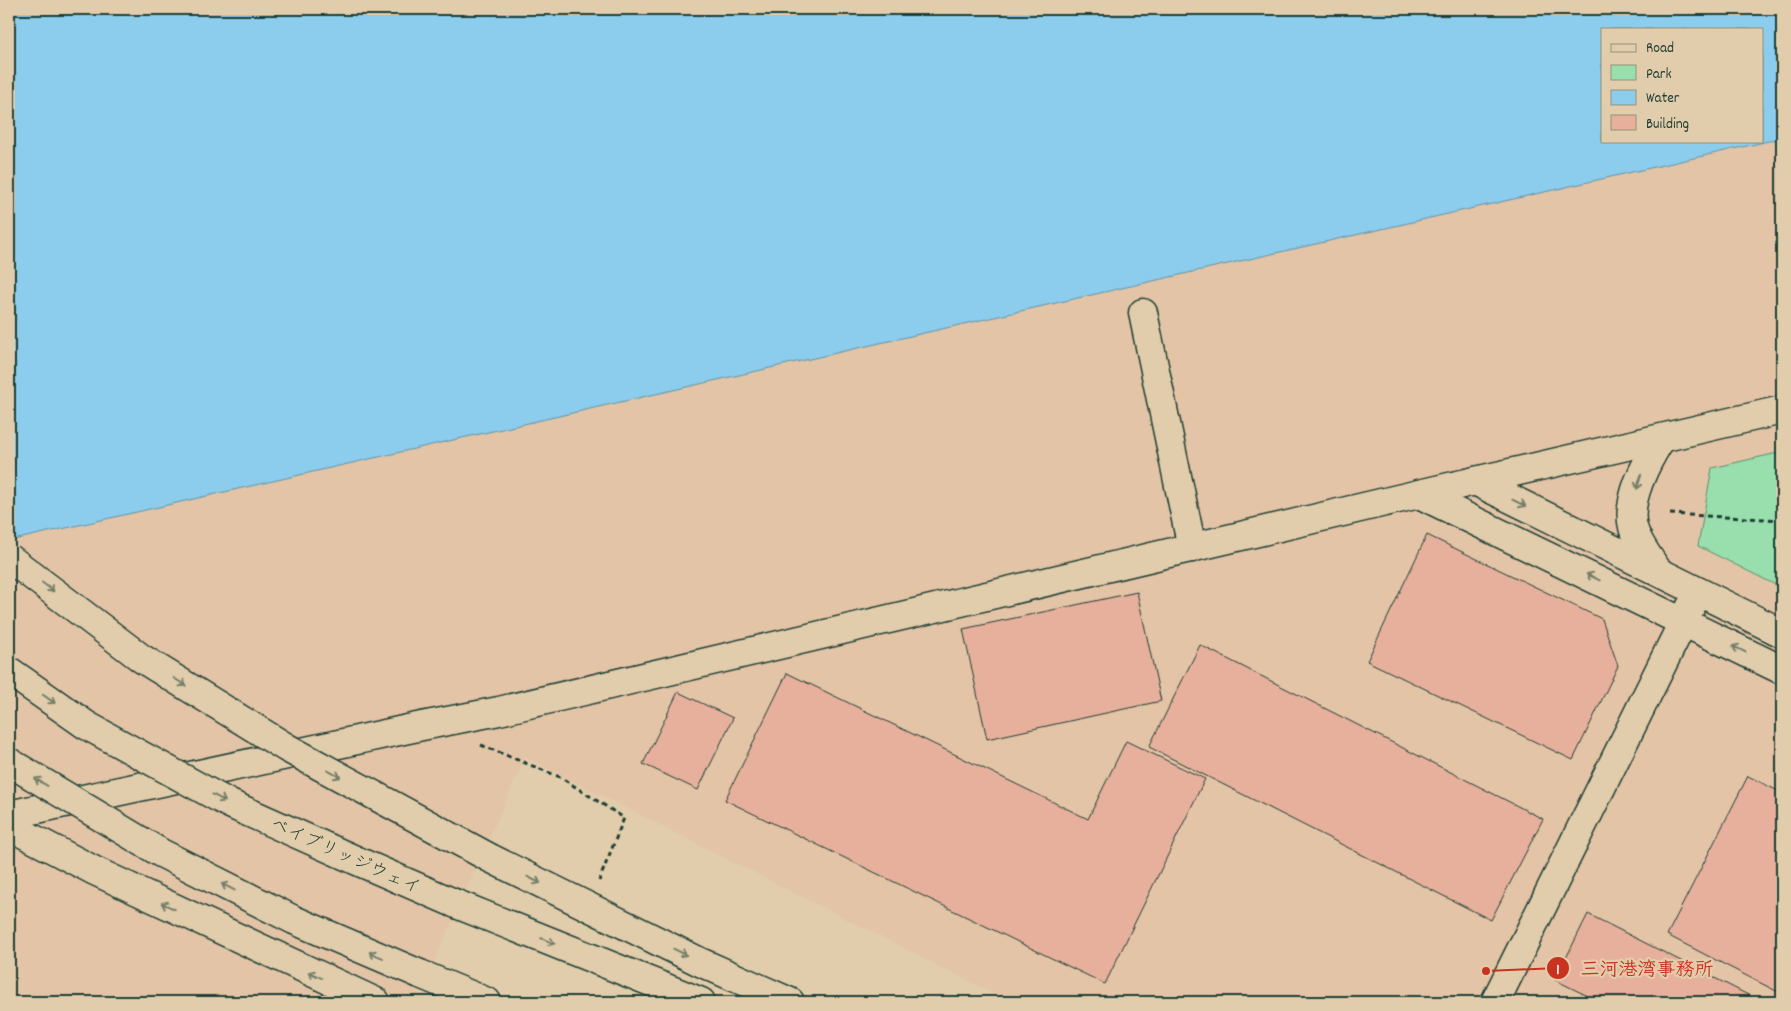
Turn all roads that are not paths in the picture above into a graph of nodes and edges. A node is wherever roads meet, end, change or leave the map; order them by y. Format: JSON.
{"nodes":[{"id":1,"x":1143,"y":313,"type":"dead end"},
{"id":2,"x":1782,"y":410,"type":"edge"},
{"id":3,"x":1661,"y":439,"type":"junction"},
{"id":4,"x":1475,"y":481,"type":"junction"},
{"id":5,"x":1419,"y":494,"type":"junction"},
{"id":6,"x":1192,"y":548,"type":"junction"},
{"id":7,"x":9,"y":558,"type":"edge"},
{"id":8,"x":1658,"y":571,"type":"junction"},
{"id":9,"x":1698,"y":592,"type":"junction"},
{"id":10,"x":1683,"y":621,"type":"junction"},
{"id":11,"x":1782,"y":633,"type":"edge"},
{"id":12,"x":1782,"y":670,"type":"edge"},
{"id":13,"x":9,"y":671,"type":"edge"},
{"id":14,"x":9,"y":762,"type":"edge"},
{"id":15,"x":9,"y":815,"type":"edge"},
{"id":16,"x":9,"y":826,"type":"edge"},
{"id":17,"x":376,"y":1002,"type":"edge"},
{"id":18,"x":487,"y":1002,"type":"edge"},
{"id":19,"x":701,"y":1002,"type":"edge"},
{"id":20,"x":790,"y":1002,"type":"edge"},
{"id":21,"x":1496,"y":1002,"type":"edge"}],
"edges":[{"from":1,"to":6,"type":"street"},
{"from":2,"to":3,"type":"street"},
{"from":3,"to":4,"type":"street"},
{"from":3,"to":8,"type":"street","one_way":true},
{"from":4,"to":5,"type":"street"},
{"from":4,"to":8,"type":"street","one_way":true},
{"from":5,"to":6,"type":"street"},
{"from":10,"to":5,"type":"street","one_way":true},
{"from":6,"to":15,"type":"street"},
{"from":7,"to":20,"type":"street","one_way":true,"bridge":true},
{"from":8,"to":9,"type":"street"},
{"from":9,"to":10,"type":"street"},
{"from":9,"to":11,"type":"street"},
{"from":12,"to":10,"type":"street","one_way":true},
{"from":10,"to":21,"type":"street"},
{"from":13,"to":19,"type":"street","name":"ベイブリッジウェイ","one_way":true,"bridge":true},
{"from":18,"to":14,"type":"street","one_way":true,"bridge":true},
{"from":17,"to":16,"type":"street","one_way":true}]}
